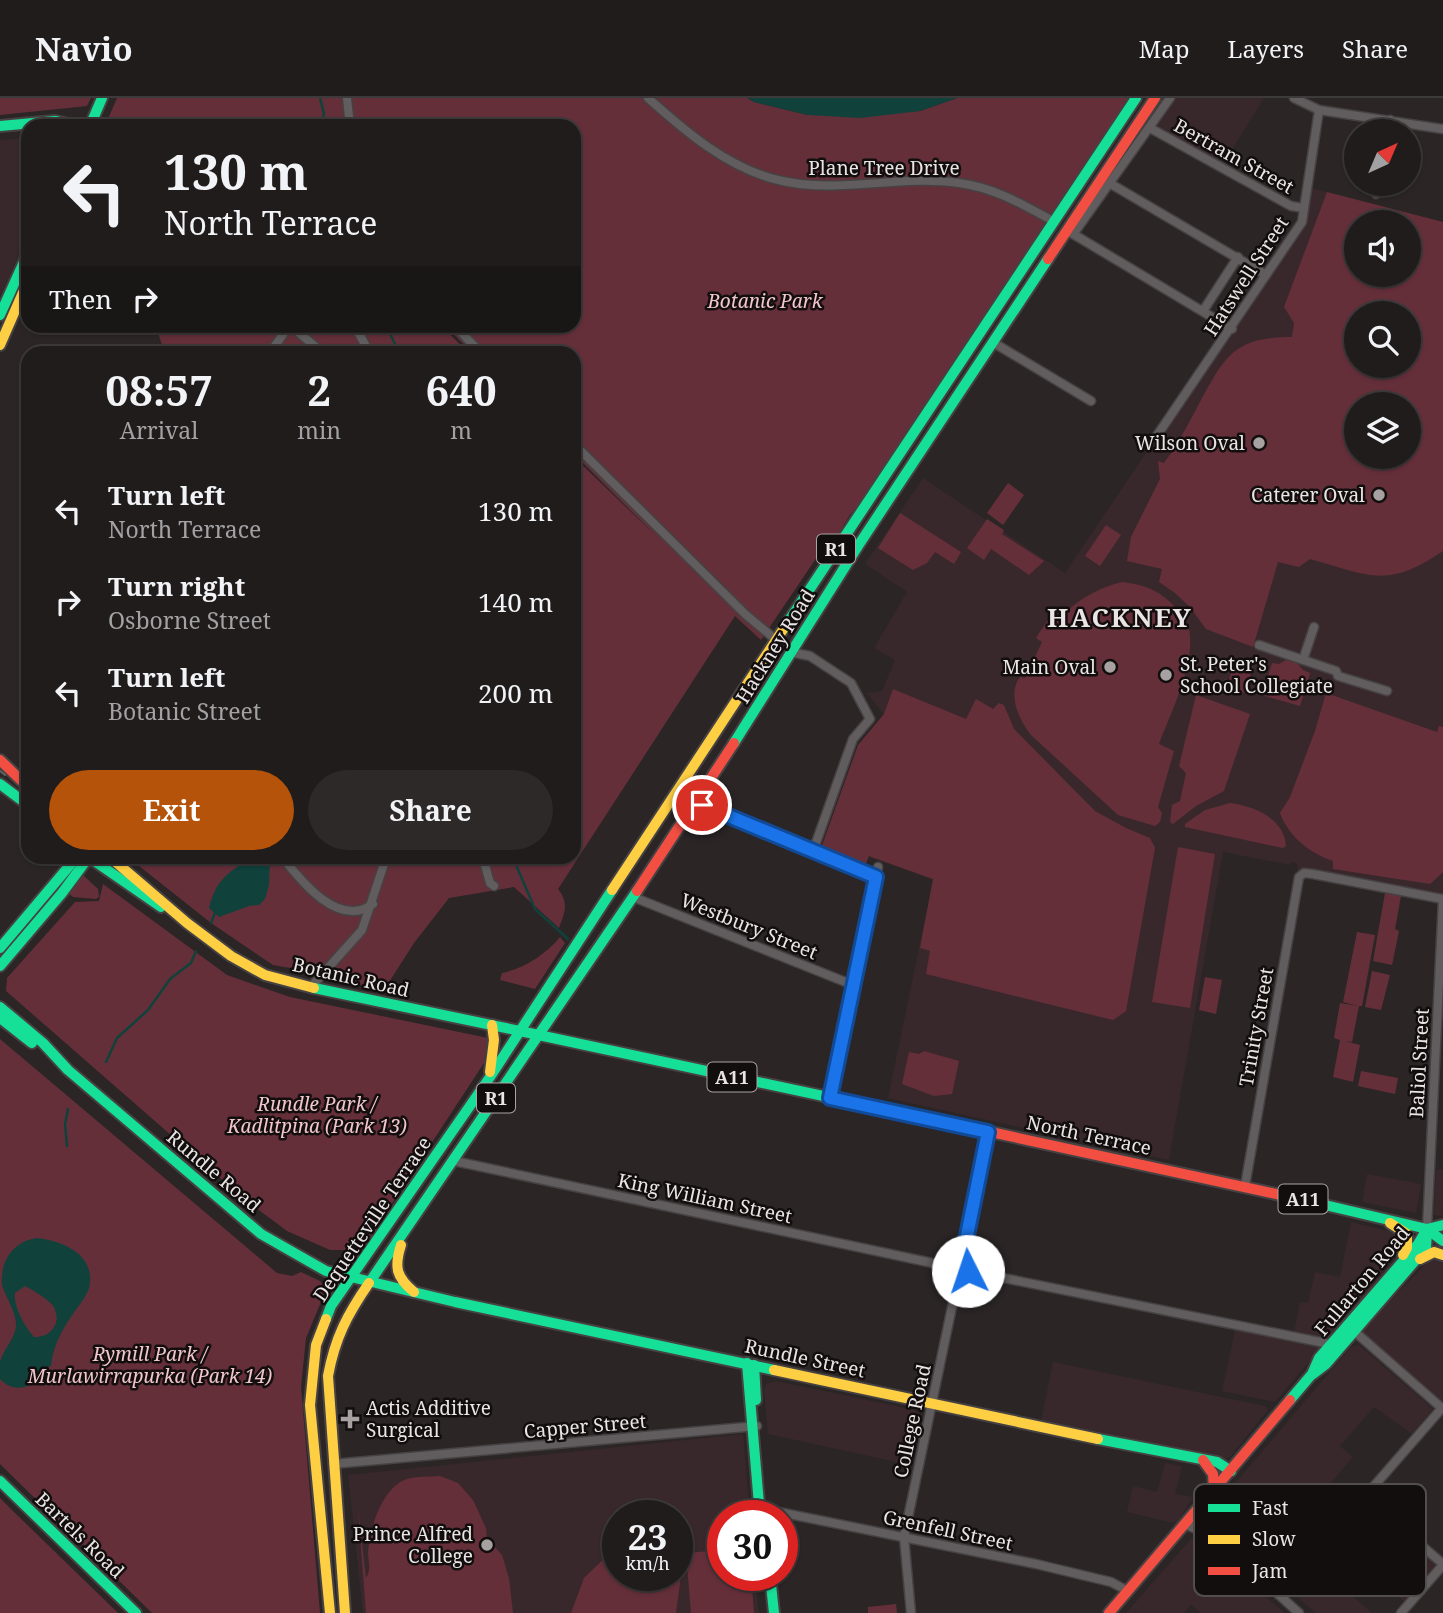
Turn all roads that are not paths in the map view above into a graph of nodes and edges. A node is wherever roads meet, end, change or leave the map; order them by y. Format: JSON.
{"nodes":[{"id":1,"x":102,"y":98,"type":"edge"},
{"id":2,"x":347,"y":98,"type":"edge"},
{"id":3,"x":648,"y":98,"type":"edge"},
{"id":4,"x":1136,"y":98,"type":"edge"},
{"id":5,"x":1155,"y":98,"type":"edge"},
{"id":6,"x":1170,"y":98,"type":"edge"},
{"id":7,"x":1294,"y":98,"type":"edge"},
{"id":8,"x":1319,"y":110,"type":"junction"},
{"id":9,"x":93,"y":119,"type":"edge"},
{"id":10,"x":349,"y":119,"type":"edge"},
{"id":11,"x":1383,"y":119,"type":"edge"},
{"id":12,"x":21,"y":124,"type":"edge"},
{"id":13,"x":1421,"y":125,"type":"edge"},
{"id":14,"x":0,"y":126,"type":"edge"},
{"id":15,"x":1150,"y":128,"type":"junction"},
{"id":16,"x":1443,"y":129,"type":"edge"},
{"id":17,"x":1106,"y":141,"type":"junction"},
{"id":18,"x":1121,"y":151,"type":"junction"},
{"id":19,"x":1111,"y":184,"type":"junction"},
{"id":20,"x":1304,"y":208,"type":"junction"},
{"id":21,"x":1053,"y":221,"type":"junction"},
{"id":22,"x":1071,"y":232,"type":"junction"},
{"id":23,"x":1238,"y":257,"type":"junction"},
{"id":24,"x":21,"y":268,"type":"edge"},
{"id":25,"x":1266,"y":275,"type":"junction"},
{"id":26,"x":21,"y":297,"type":"edge"},
{"id":27,"x":1203,"y":311,"type":"junction"},
{"id":28,"x":0,"y":314,"type":"edge"},
{"id":29,"x":1231,"y":328,"type":"junction"},
{"id":30,"x":298,"y":333,"type":"edge"},
{"id":31,"x":462,"y":333,"type":"edge"},
{"id":32,"x":994,"y":343,"type":"junction"},
{"id":33,"x":0,"y":345,"type":"edge"},
{"id":34,"x":314,"y":346,"type":"edge"},
{"id":35,"x":474,"y":346,"type":"edge"},
{"id":36,"x":963,"y":356,"type":"junction"},
{"id":37,"x":1091,"y":401,"type":"dead end"},
{"id":38,"x":1154,"y":440,"type":"dead end"},
{"id":39,"x":581,"y":451,"type":"edge"},
{"id":40,"x":858,"y":546,"type":"junction"},
{"id":41,"x":1314,"y":627,"type":"dead end"},
{"id":42,"x":799,"y":638,"type":"junction"},
{"id":43,"x":775,"y":639,"type":"junction"},
{"id":44,"x":1259,"y":645,"type":"dead end"},
{"id":45,"x":790,"y":652,"type":"junction"},
{"id":46,"x":810,"y":656,"type":"junction"},
{"id":47,"x":1303,"y":660,"type":"junction"},
{"id":48,"x":1387,"y":691,"type":"dead end"},
{"id":49,"x":0,"y":760,"type":"edge"},
{"id":50,"x":21,"y":780,"type":"edge"},
{"id":51,"x":0,"y":785,"type":"edge"},
{"id":52,"x":21,"y":800,"type":"edge"},
{"id":53,"x":695,"y":802,"type":"junction"},
{"id":54,"x":813,"y":852,"type":"junction"},
{"id":55,"x":72,"y":864,"type":"edge"},
{"id":56,"x":83,"y":864,"type":"edge"},
{"id":57,"x":98,"y":864,"type":"edge"},
{"id":58,"x":118,"y":864,"type":"edge"},
{"id":59,"x":289,"y":864,"type":"edge"},
{"id":60,"x":384,"y":864,"type":"edge"},
{"id":61,"x":485,"y":864,"type":"edge"},
{"id":62,"x":878,"y":867,"type":"dead end"},
{"id":63,"x":876,"y":877,"type":"junction"},
{"id":64,"x":494,"y":886,"type":"dead end"},
{"id":65,"x":633,"y":897,"type":"junction"},
{"id":66,"x":1443,"y":899,"type":"edge"},
{"id":67,"x":373,"y":904,"type":"junction"},
{"id":68,"x":42,"y":907,"type":"junction"},
{"id":69,"x":348,"y":910,"type":"junction"},
{"id":70,"x":620,"y":914,"type":"junction"},
{"id":71,"x":595,"y":917,"type":"junction"},
{"id":72,"x":187,"y":923,"type":"junction"},
{"id":73,"x":366,"y":923,"type":"junction"},
{"id":74,"x":0,"y":948,"type":"edge"},
{"id":75,"x":0,"y":966,"type":"edge"},
{"id":76,"x":853,"y":985,"type":"junction"},
{"id":77,"x":311,"y":987,"type":"junction"},
{"id":78,"x":0,"y":1007,"type":"edge"},
{"id":79,"x":0,"y":1018,"type":"edge"},
{"id":80,"x":492,"y":1025,"type":"junction"},
{"id":81,"x":520,"y":1031,"type":"junction"},
{"id":82,"x":538,"y":1035,"type":"junction"},
{"id":83,"x":68,"y":1070,"type":"junction"},
{"id":84,"x":490,"y":1077,"type":"junction"},
{"id":85,"x":830,"y":1098,"type":"junction"},
{"id":86,"x":988,"y":1132,"type":"junction"},
{"id":87,"x":438,"y":1151,"type":"junction"},
{"id":88,"x":454,"y":1160,"type":"junction"},
{"id":89,"x":1245,"y":1186,"type":"junction"},
{"id":90,"x":1378,"y":1216,"type":"junction"},
{"id":91,"x":1443,"y":1225,"type":"edge"},
{"id":92,"x":407,"y":1228,"type":"junction"},
{"id":93,"x":1427,"y":1228,"type":"junction"},
{"id":94,"x":1443,"y":1241,"type":"edge"},
{"id":95,"x":1443,"y":1255,"type":"edge"},
{"id":96,"x":962,"y":1260,"type":"junction"},
{"id":97,"x":1413,"y":1264,"type":"junction"},
{"id":98,"x":951,"y":1268,"type":"junction"},
{"id":99,"x":968,"y":1271,"type":"junction"},
{"id":100,"x":351,"y":1277,"type":"junction"},
{"id":101,"x":958,"y":1278,"type":"junction"},
{"id":102,"x":370,"y":1282,"type":"junction"},
{"id":103,"x":1384,"y":1283,"type":"junction"},
{"id":104,"x":414,"y":1292,"type":"junction"},
{"id":105,"x":1354,"y":1331,"type":"junction"},
{"id":106,"x":1331,"y":1345,"type":"junction"},
{"id":107,"x":751,"y":1364,"type":"junction"},
{"id":108,"x":1311,"y":1374,"type":"junction"},
{"id":109,"x":931,"y":1402,"type":"junction"},
{"id":110,"x":1442,"y":1408,"type":"edge"},
{"id":111,"x":754,"y":1427,"type":"junction"},
{"id":112,"x":1203,"y":1460,"type":"junction"},
{"id":113,"x":333,"y":1464,"type":"junction"},
{"id":114,"x":317,"y":1467,"type":"junction"},
{"id":115,"x":1231,"y":1471,"type":"junction"},
{"id":116,"x":0,"y":1481,"type":"edge"},
{"id":117,"x":1214,"y":1484,"type":"edge"},
{"id":118,"x":1219,"y":1484,"type":"edge"},
{"id":119,"x":1376,"y":1484,"type":"edge"},
{"id":120,"x":761,"y":1500,"type":"edge"},
{"id":121,"x":1194,"y":1514,"type":"edge"},
{"id":122,"x":798,"y":1518,"type":"edge"},
{"id":123,"x":1185,"y":1524,"type":"junction"},
{"id":124,"x":1194,"y":1528,"type":"edge"},
{"id":125,"x":904,"y":1537,"type":"junction"},
{"id":126,"x":1426,"y":1549,"type":"edge"},
{"id":127,"x":1443,"y":1564,"type":"edge"},
{"id":128,"x":342,"y":1580,"type":"junction"},
{"id":129,"x":327,"y":1582,"type":"junction"},
{"id":130,"x":1426,"y":1584,"type":"edge"},
{"id":131,"x":767,"y":1591,"type":"edge"},
{"id":132,"x":770,"y":1591,"type":"edge"},
{"id":133,"x":1128,"y":1591,"type":"junction"},
{"id":134,"x":1280,"y":1596,"type":"edge"},
{"id":135,"x":1416,"y":1596,"type":"edge"},
{"id":136,"x":136,"y":1613,"type":"edge"},
{"id":137,"x":330,"y":1613,"type":"edge"},
{"id":138,"x":345,"y":1613,"type":"edge"},
{"id":139,"x":768,"y":1613,"type":"edge"},
{"id":140,"x":774,"y":1613,"type":"edge"},
{"id":141,"x":911,"y":1613,"type":"edge"},
{"id":142,"x":1110,"y":1613,"type":"edge"},
{"id":143,"x":1299,"y":1613,"type":"edge"},
{"id":144,"x":1401,"y":1613,"type":"edge"}],
"edges":[{"from":1,"to":9,"type":"main road"},
{"from":2,"to":10,"type":"street"},
{"from":3,"to":21,"type":"street","name":"Plane Tree Drive"},
{"from":4,"to":17,"type":"main road","name":"Hackney Road","number":"R1"},
{"from":5,"to":18,"type":"main road","name":"Hackney Road","number":"R1"},
{"from":6,"to":15,"type":"street","name":"Hackney Road"},
{"from":7,"to":8,"type":"street"},
{"from":8,"to":11,"type":"street"},
{"from":8,"to":20,"type":"street","name":"Hatswell Street"},
{"from":12,"to":14,"type":"main road"},
{"from":13,"to":16,"type":"street"},
{"from":15,"to":19,"type":"street","name":"Hackney Road"},
{"from":15,"to":20,"type":"street","name":"Bertram Street"},
{"from":17,"to":18,"type":"main road"},
{"from":17,"to":21,"type":"main road","name":"Hackney Road","number":"R1"},
{"from":18,"to":22,"type":"main road","name":"Hackney Road","number":"R1"},
{"from":19,"to":22,"type":"street","name":"Hackney Road"},
{"from":19,"to":23,"type":"street"},
{"from":20,"to":25,"type":"street","name":"Hatswell Street"},
{"from":21,"to":36,"type":"main road","name":"Hackney Road","number":"R1"},
{"from":22,"to":27,"type":"street"},
{"from":22,"to":32,"type":"main road","name":"Hackney Road","number":"R1"},
{"from":23,"to":25,"type":"street"},
{"from":23,"to":27,"type":"street"},
{"from":24,"to":28,"type":"main road"},
{"from":25,"to":29,"type":"street","name":"Hatswell Street"},
{"from":26,"to":33,"type":"main road"},
{"from":27,"to":29,"type":"street"},
{"from":29,"to":38,"type":"street","name":"Hatswell Street"},
{"from":30,"to":34,"type":"street"},
{"from":31,"to":35,"type":"street"},
{"from":32,"to":36,"type":"main road"},
{"from":32,"to":37,"type":"street"},
{"from":32,"to":40,"type":"main road","name":"Hackney Road","number":"R1"},
{"from":36,"to":43,"type":"main road","name":"Hackney Road","number":"R1"},
{"from":39,"to":43,"type":"street"},
{"from":40,"to":42,"type":"main road","name":"Hackney Road","number":"R1"},
{"from":40,"to":43,"type":"main road"},
{"from":41,"to":47,"type":"street"},
{"from":42,"to":45,"type":"main road","name":"Hackney Road","number":"R1"},
{"from":42,"to":46,"type":"street"},
{"from":43,"to":71,"type":"main road","name":"Hackney Road","number":"R1"},
{"from":44,"to":47,"type":"street"},
{"from":45,"to":46,"type":"street"},
{"from":45,"to":53,"type":"main road","name":"Hackney Road","number":"R1"},
{"from":46,"to":54,"type":"street"},
{"from":47,"to":48,"type":"street"},
{"from":49,"to":50,"type":"main road"},
{"from":51,"to":52,"type":"main road"},
{"from":53,"to":54,"type":"street"},
{"from":53,"to":65,"type":"main road","name":"Hackney Road","number":"R1"},
{"from":54,"to":63,"type":"street"},
{"from":55,"to":68,"type":"main road"},
{"from":56,"to":68,"type":"main road"},
{"from":57,"to":72,"type":"main road","name":"Botanic Road"},
{"from":58,"to":72,"type":"main road","name":"Botanic Road"},
{"from":59,"to":69,"type":"street"},
{"from":60,"to":67,"type":"street"},
{"from":61,"to":64,"type":"street"},
{"from":62,"to":63,"type":"street"},
{"from":63,"to":76,"type":"street"},
{"from":65,"to":70,"type":"main road","name":"Hackney Road","number":"R1"},
{"from":65,"to":76,"type":"street","name":"Westbury Street"},
{"from":66,"to":89,"type":"street","name":"Trinity Street"},
{"from":66,"to":93,"type":"street","name":"Baliol Street"},
{"from":67,"to":69,"type":"street"},
{"from":67,"to":73,"type":"street"},
{"from":68,"to":74,"type":"main road"},
{"from":68,"to":75,"type":"main road"},
{"from":69,"to":73,"type":"street"},
{"from":70,"to":71,"type":"main road"},
{"from":70,"to":82,"type":"main road","name":"Hackney Road","number":"R1"},
{"from":71,"to":81,"type":"main road","name":"Hackney Road","number":"R1"},
{"from":72,"to":77,"type":"main road","name":"Botanic Road"},
{"from":73,"to":77,"type":"street"},
{"from":76,"to":85,"type":"street"},
{"from":77,"to":80,"type":"main road","name":"Botanic Road"},
{"from":78,"to":83,"type":"main road","name":"Rundle Road"},
{"from":79,"to":83,"type":"main road","name":"Rundle Road"},
{"from":80,"to":81,"type":"main road","name":"Botanic Road"},
{"from":80,"to":84,"type":"main road"},
{"from":81,"to":82,"type":"main road","number":"A11"},
{"from":81,"to":84,"type":"main road","name":"Dequetteville Terrace","number":"R1"},
{"from":82,"to":85,"type":"main road","name":"North Terrace","number":"A11"},
{"from":82,"to":88,"type":"main road","name":"Dequetteville Terrace","number":"R1"},
{"from":83,"to":100,"type":"main road","name":"Rundle Road"},
{"from":84,"to":87,"type":"main road","name":"Dequetteville Terrace","number":"R1"},
{"from":85,"to":86,"type":"main road","name":"North Terrace","number":"A11"},
{"from":86,"to":89,"type":"main road","name":"North Terrace","number":"A11"},
{"from":86,"to":96,"type":"street"},
{"from":87,"to":88,"type":"main road"},
{"from":87,"to":100,"type":"main road","name":"Dequetteville Terrace","number":"R1"},
{"from":88,"to":92,"type":"main road","name":"Dequetteville Terrace","number":"R1"},
{"from":88,"to":98,"type":"street","name":"King William Street"},
{"from":89,"to":90,"type":"main road","name":"North Terrace","number":"A11"},
{"from":90,"to":93,"type":"main road","name":"North Terrace","number":"A11"},
{"from":90,"to":103,"type":"main road"},
{"from":91,"to":93,"type":"main road","number":"A11"},
{"from":92,"to":102,"type":"main road","name":"Dequetteville Terrace","number":"R1"},
{"from":92,"to":104,"type":"main road"},
{"from":93,"to":94,"type":"main road"},
{"from":93,"to":97,"type":"main road","name":"Fullarton Road"},
{"from":93,"to":103,"type":"main road","name":"Fullarton Road"},
{"from":95,"to":97,"type":"main road"},
{"from":96,"to":98,"type":"street"},
{"from":96,"to":99,"type":"street"},
{"from":97,"to":105,"type":"main road","name":"Fullarton Road"},
{"from":98,"to":101,"type":"street"},
{"from":99,"to":101,"type":"street"},
{"from":99,"to":106,"type":"street"},
{"from":100,"to":102,"type":"main road","name":"Rundle Road"},
{"from":100,"to":114,"type":"main road","name":"Dequetteville Terrace","number":"R1"},
{"from":101,"to":109,"type":"street","name":"College Road"},
{"from":102,"to":104,"type":"main road","name":"Rundle Street"},
{"from":102,"to":113,"type":"main road","name":"Dequetteville Terrace","number":"R1"},
{"from":103,"to":106,"type":"main road","name":"Fullarton Road"},
{"from":104,"to":107,"type":"main road","name":"Rundle Street"},
{"from":105,"to":106,"type":"main road"},
{"from":105,"to":108,"type":"main road","name":"Fullarton Road"},
{"from":105,"to":110,"type":"street"},
{"from":106,"to":108,"type":"main road","name":"Fullarton Road"},
{"from":107,"to":109,"type":"main road","name":"Rundle Street"},
{"from":107,"to":111,"type":"main road"},
{"from":108,"to":115,"type":"main road","name":"Fullarton Road"},
{"from":109,"to":112,"type":"main road","name":"Rundle Street"},
{"from":109,"to":125,"type":"street","name":"College Road"},
{"from":110,"to":119,"type":"street"},
{"from":111,"to":113,"type":"street","name":"Capper Street"},
{"from":111,"to":120,"type":"main road"},
{"from":112,"to":115,"type":"main road","name":"Rundle Street"},
{"from":112,"to":117,"type":"main road"},
{"from":113,"to":114,"type":"main road"},
{"from":113,"to":128,"type":"main road","name":"Dequetteville Terrace","number":"R1"},
{"from":114,"to":129,"type":"main road","name":"Dequetteville Terrace","number":"R1"},
{"from":115,"to":118,"type":"main road","name":"Fullarton Road"},
{"from":116,"to":136,"type":"main road","name":"Bartels Road"},
{"from":121,"to":123,"type":"main road","name":"Fullarton Road"},
{"from":122,"to":125,"type":"street","name":"Grenfell Street"},
{"from":123,"to":124,"type":"street"},
{"from":123,"to":133,"type":"main road","name":"Fullarton Road"},
{"from":125,"to":133,"type":"street","name":"Grenfell Street"},
{"from":125,"to":141,"type":"street","name":"College Road"},
{"from":126,"to":127,"type":"street"},
{"from":127,"to":130,"type":"street"},
{"from":128,"to":129,"type":"main road"},
{"from":128,"to":138,"type":"main road","name":"Dequetteville Terrace","number":"R1"},
{"from":129,"to":137,"type":"main road","name":"Dequetteville Terrace","number":"R1"},
{"from":131,"to":139,"type":"main road"},
{"from":132,"to":140,"type":"main road"},
{"from":133,"to":142,"type":"main road","name":"Fullarton Road"},
{"from":134,"to":143,"type":"street"},
{"from":135,"to":144,"type":"street"}]}
